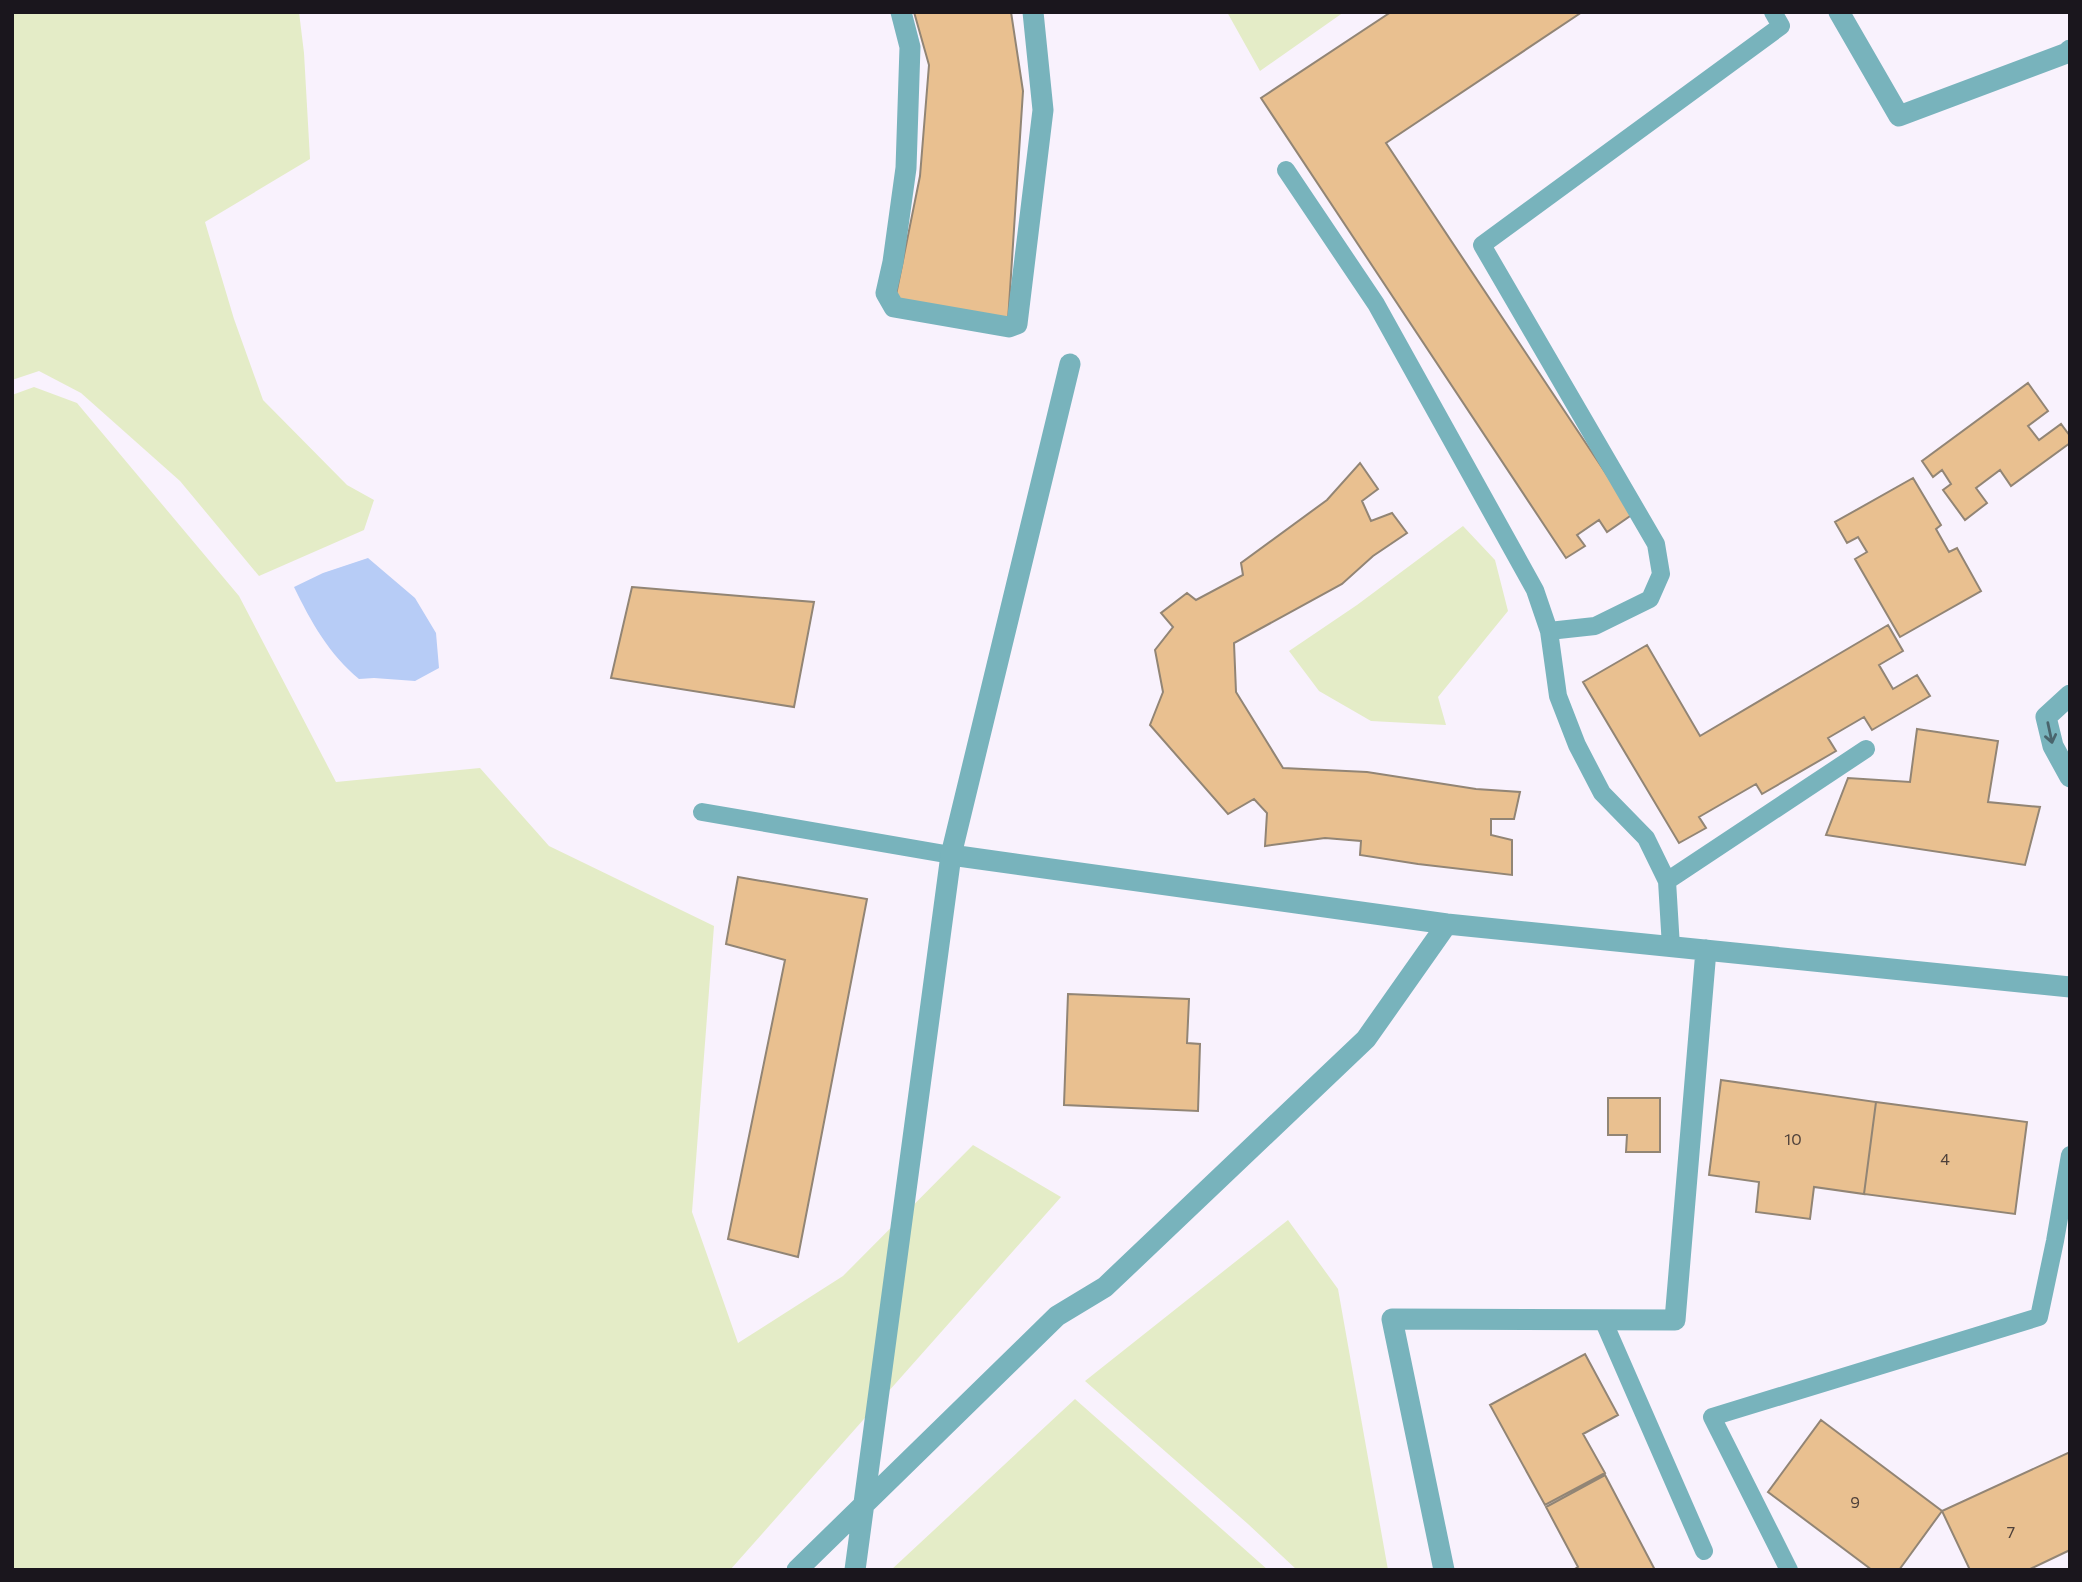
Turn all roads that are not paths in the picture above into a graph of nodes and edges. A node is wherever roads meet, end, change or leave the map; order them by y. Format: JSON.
{"nodes":[{"id":1,"x":901,"y":12,"type":"edge"},
{"id":2,"x":1033,"y":12,"type":"edge"},
{"id":3,"x":1773,"y":12,"type":"edge"},
{"id":4,"x":1839,"y":12,"type":"edge"},
{"id":5,"x":2070,"y":50,"type":"edge"},
{"id":6,"x":1286,"y":170,"type":"dead end"},
{"id":7,"x":1070,"y":364,"type":"dead end"},
{"id":8,"x":1549,"y":631,"type":"junction"},
{"id":9,"x":2070,"y":695,"type":"edge"},
{"id":10,"x":1866,"y":749,"type":"dead end"},
{"id":11,"x":2070,"y":777,"type":"edge"},
{"id":12,"x":702,"y":812,"type":"dead end"},
{"id":13,"x":951,"y":855,"type":"junction"},
{"id":14,"x":1667,"y":881,"type":"junction"},
{"id":15,"x":1447,"y":924,"type":"junction"},
{"id":16,"x":1671,"y":947,"type":"junction"},
{"id":17,"x":1706,"y":950,"type":"junction"},
{"id":18,"x":2070,"y":987,"type":"edge"},
{"id":19,"x":2070,"y":1155,"type":"edge"},
{"id":20,"x":2062,"y":1242,"type":"edge"},
{"id":21,"x":1603,"y":1320,"type":"junction"},
{"id":22,"x":863,"y":1507,"type":"junction"},
{"id":23,"x":1704,"y":1550,"type":"dead end"},
{"id":24,"x":797,"y":1570,"type":"edge"},
{"id":25,"x":855,"y":1570,"type":"edge"},
{"id":26,"x":1444,"y":1570,"type":"edge"},
{"id":27,"x":1789,"y":1570,"type":"edge"}],
"edges":[{"from":1,"to":2,"type":"street"},
{"from":3,"to":8,"type":"lane"},
{"from":4,"to":5,"type":"street"},
{"from":6,"to":8,"type":"lane"},
{"from":7,"to":13,"type":"street"},
{"from":8,"to":14,"type":"lane"},
{"from":9,"to":11,"type":"street","one_way":true},
{"from":10,"to":14,"type":"lane"},
{"from":12,"to":13,"type":"lane"},
{"from":13,"to":15,"type":"street"},
{"from":13,"to":22,"type":"street"},
{"from":14,"to":16,"type":"lane"},
{"from":15,"to":16,"type":"street"},
{"from":15,"to":22,"type":"street"},
{"from":16,"to":17,"type":"street"},
{"from":17,"to":18,"type":"street"},
{"from":17,"to":21,"type":"street"},
{"from":19,"to":20,"type":"lane"},
{"from":20,"to":27,"type":"lane"},
{"from":21,"to":23,"type":"lane"},
{"from":21,"to":26,"type":"street"},
{"from":22,"to":24,"type":"street"},
{"from":22,"to":25,"type":"street"}]}
